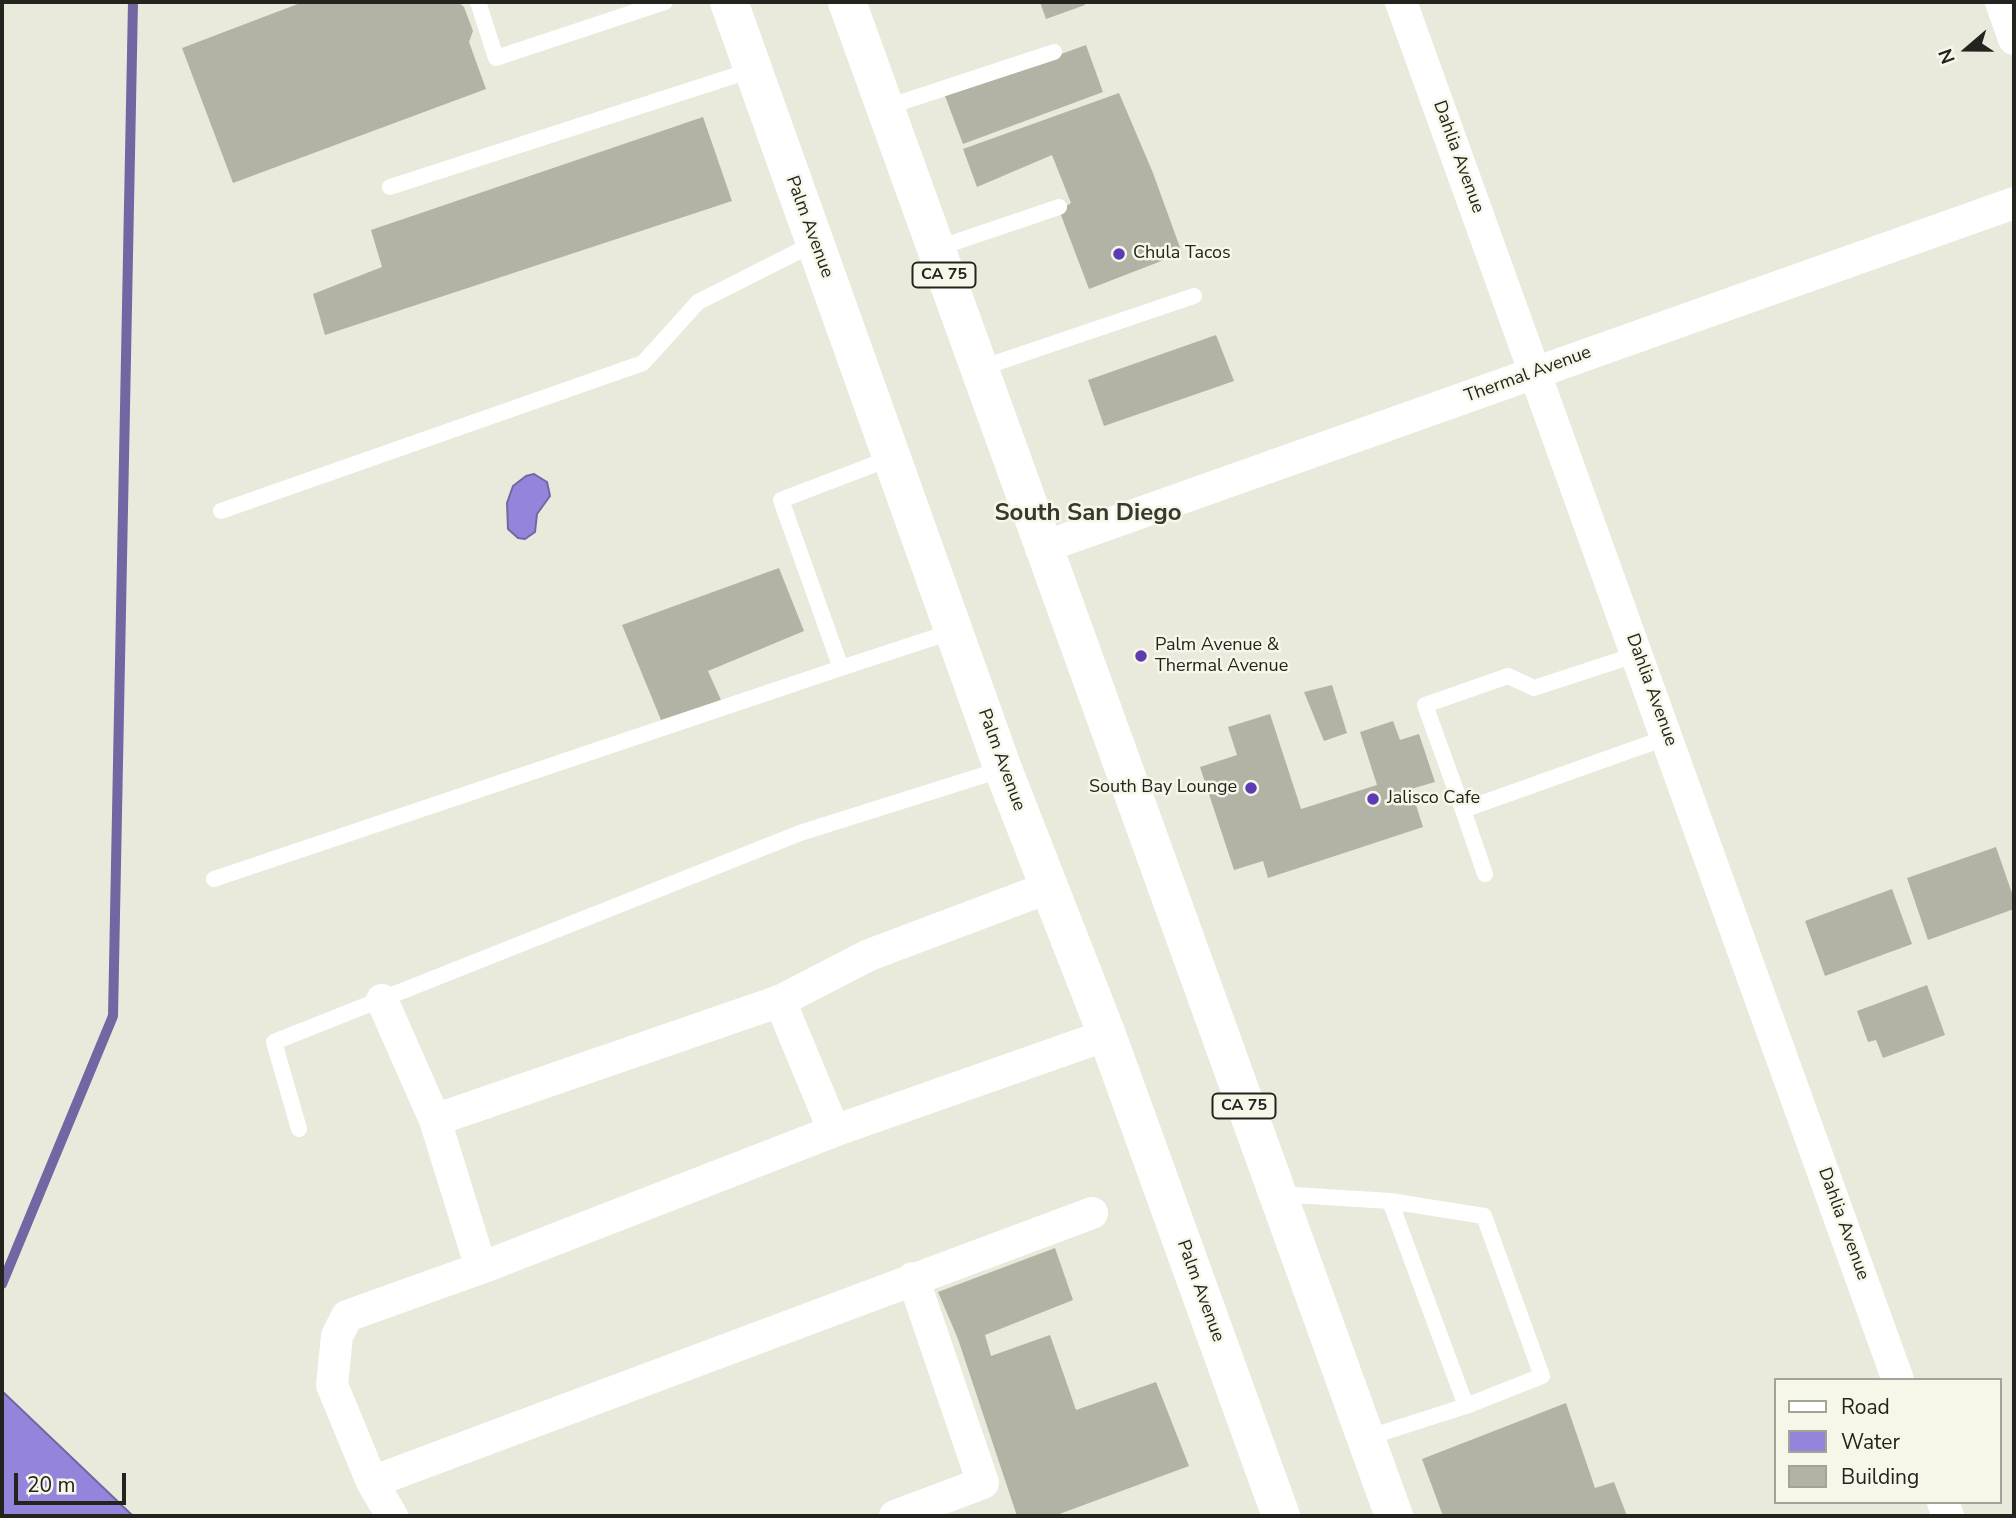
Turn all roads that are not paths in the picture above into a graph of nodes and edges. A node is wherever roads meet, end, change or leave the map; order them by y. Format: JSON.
{"nodes":[{"id":1,"x":478,"y":2,"type":"edge"},
{"id":2,"x":665,"y":2,"type":"edge"},
{"id":3,"x":729,"y":2,"type":"edge"},
{"id":4,"x":1401,"y":2,"type":"edge"},
{"id":5,"x":2001,"y":2,"type":"edge"},
{"id":6,"x":852,"y":3,"type":"edge"},
{"id":7,"x":2014,"y":39,"type":"edge"},
{"id":8,"x":1054,"y":52,"type":"dead end"},
{"id":9,"x":752,"y":70,"type":"junction"},
{"id":10,"x":884,"y":108,"type":"junction"},
{"id":11,"x":390,"y":187,"type":"dead end"},
{"id":12,"x":2014,"y":203,"type":"edge"},
{"id":13,"x":1059,"y":207,"type":"dead end"},
{"id":14,"x":815,"y":243,"type":"junction"},
{"id":15,"x":935,"y":249,"type":"junction"},
{"id":16,"x":1194,"y":296,"type":"dead end"},
{"id":17,"x":978,"y":369,"type":"junction"},
{"id":18,"x":1537,"y":372,"type":"junction"},
{"id":19,"x":891,"y":458,"type":"junction"},
{"id":20,"x":221,"y":511,"type":"dead end"},
{"id":21,"x":1041,"y":548,"type":"junction"},
{"id":22,"x":954,"y":631,"type":"junction"},
{"id":23,"x":1638,"y":654,"type":"junction"},
{"id":24,"x":841,"y":668,"type":"junction"},
{"id":25,"x":1668,"y":737,"type":"junction"},
{"id":26,"x":1003,"y":769,"type":"junction"},
{"id":27,"x":1464,"y":810,"type":"junction"},
{"id":28,"x":1485,"y":874,"type":"dead end"},
{"id":29,"x":214,"y":879,"type":"dead end"},
{"id":30,"x":1050,"y":887,"type":"junction"},
{"id":31,"x":382,"y":1000,"type":"junction"},
{"id":32,"x":780,"y":1001,"type":"junction"},
{"id":33,"x":1107,"y":1035,"type":"junction"},
{"id":34,"x":435,"y":1120,"type":"junction"},
{"id":35,"x":299,"y":1129,"type":"dead end"},
{"id":36,"x":834,"y":1131,"type":"junction"},
{"id":37,"x":1277,"y":1194,"type":"junction"},
{"id":38,"x":1390,"y":1201,"type":"junction"},
{"id":39,"x":1091,"y":1213,"type":"dead end"},
{"id":40,"x":481,"y":1268,"type":"junction"},
{"id":41,"x":913,"y":1278,"type":"junction"},
{"id":42,"x":1897,"y":1378,"type":"edge"},
{"id":43,"x":1466,"y":1406,"type":"junction"},
{"id":44,"x":1366,"y":1438,"type":"junction"},
{"id":45,"x":372,"y":1482,"type":"junction"},
{"id":46,"x":391,"y":1516,"type":"edge"},
{"id":47,"x":895,"y":1516,"type":"edge"},
{"id":48,"x":1281,"y":1516,"type":"edge"},
{"id":49,"x":1394,"y":1516,"type":"edge"}],
"edges":[{"from":1,"to":2,"type":"lane"},
{"from":3,"to":9,"type":"highway","name":"Palm Avenue"},
{"from":4,"to":18,"type":"street","name":"Dahlia Avenue"},
{"from":5,"to":7,"type":"street"},
{"from":6,"to":10,"type":"highway","number":"CA 75"},
{"from":8,"to":10,"type":"lane"},
{"from":9,"to":11,"type":"lane"},
{"from":9,"to":14,"type":"highway","name":"Palm Avenue"},
{"from":10,"to":15,"type":"highway","number":"CA 75"},
{"from":12,"to":18,"type":"street","name":"Thermal Avenue"},
{"from":13,"to":15,"type":"lane"},
{"from":14,"to":19,"type":"highway","name":"Palm Avenue"},
{"from":14,"to":20,"type":"lane"},
{"from":15,"to":17,"type":"highway","number":"CA 75"},
{"from":16,"to":17,"type":"lane"},
{"from":17,"to":21,"type":"highway","number":"CA 75"},
{"from":18,"to":21,"type":"street","name":"Thermal Avenue"},
{"from":18,"to":23,"type":"street","name":"Dahlia Avenue"},
{"from":19,"to":22,"type":"highway","name":"Palm Avenue"},
{"from":19,"to":24,"type":"lane"},
{"from":21,"to":37,"type":"highway","number":"CA 75"},
{"from":22,"to":24,"type":"lane"},
{"from":22,"to":26,"type":"highway","name":"Palm Avenue"},
{"from":23,"to":25,"type":"street","name":"Dahlia Avenue"},
{"from":23,"to":27,"type":"lane"},
{"from":24,"to":29,"type":"lane"},
{"from":25,"to":27,"type":"lane"},
{"from":25,"to":42,"type":"street","name":"Dahlia Avenue"},
{"from":26,"to":30,"type":"highway","name":"Palm Avenue"},
{"from":26,"to":31,"type":"lane"},
{"from":27,"to":28,"type":"lane"},
{"from":30,"to":32,"type":"street"},
{"from":30,"to":33,"type":"highway","name":"Palm Avenue"},
{"from":31,"to":34,"type":"street"},
{"from":31,"to":35,"type":"lane"},
{"from":32,"to":34,"type":"street"},
{"from":32,"to":36,"type":"street"},
{"from":33,"to":36,"type":"street"},
{"from":33,"to":48,"type":"highway","name":"Palm Avenue"},
{"from":34,"to":40,"type":"street"},
{"from":36,"to":40,"type":"street"},
{"from":37,"to":38,"type":"lane"},
{"from":37,"to":44,"type":"highway","number":"CA 75"},
{"from":38,"to":43,"type":"lane"},
{"from":38,"to":43,"type":"lane"},
{"from":39,"to":41,"type":"street"},
{"from":40,"to":45,"type":"street"},
{"from":41,"to":45,"type":"street"},
{"from":41,"to":47,"type":"street"},
{"from":43,"to":44,"type":"lane"},
{"from":44,"to":49,"type":"highway","number":"CA 75"},
{"from":45,"to":46,"type":"street"}]}
